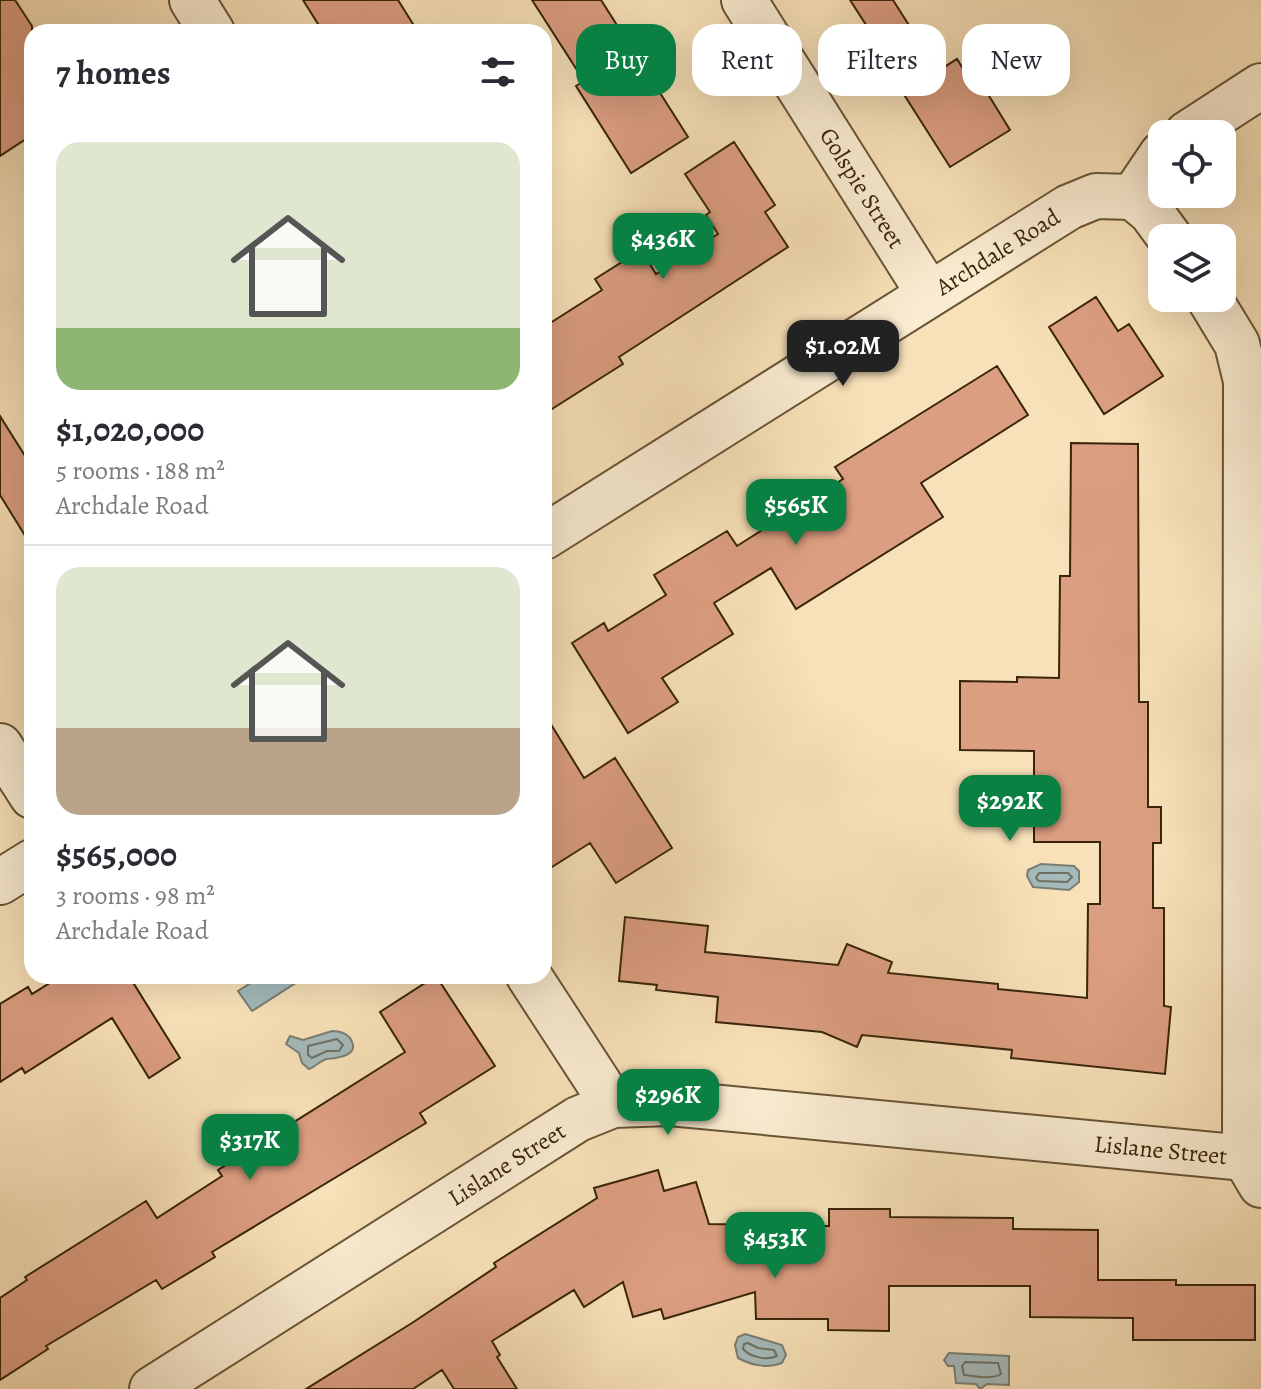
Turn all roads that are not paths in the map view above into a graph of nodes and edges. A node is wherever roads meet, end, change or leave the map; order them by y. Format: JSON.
{"nodes":[{"id":1,"x":192,"y":0,"type":"edge"},
{"id":2,"x":744,"y":0,"type":"edge"},
{"id":3,"x":207,"y":24,"type":"edge"},
{"id":4,"x":1261,"y":86,"type":"edge"},
{"id":5,"x":1209,"y":120,"type":"edge"},
{"id":6,"x":1148,"y":175,"type":"edge"},
{"id":7,"x":1133,"y":197,"type":"junction"},
{"id":8,"x":1160,"y":224,"type":"edge"},
{"id":9,"x":929,"y":294,"type":"junction"},
{"id":10,"x":1218,"y":312,"type":"edge"},
{"id":11,"x":552,"y":532,"type":"edge"},
{"id":12,"x":0,"y":746,"type":"edge"},
{"id":13,"x":24,"y":784,"type":"edge"},
{"id":14,"x":24,"y":867,"type":"edge"},
{"id":15,"x":0,"y":882,"type":"edge"},
{"id":16,"x":534,"y":984,"type":"edge"},
{"id":17,"x":613,"y":1105,"type":"junction"},
{"id":18,"x":1253,"y":1172,"type":"edge"},
{"id":19,"x":152,"y":1389,"type":"edge"}],
"edges":[{"from":1,"to":3,"type":"street"},
{"from":2,"to":9,"type":"street","name":"Golspie Street"},
{"from":4,"to":5,"type":"street"},
{"from":6,"to":7,"type":"street"},
{"from":7,"to":8,"type":"street"},
{"from":7,"to":9,"type":"street","name":"Archdale Road"},
{"from":9,"to":11,"type":"street","name":"Archdale Road"},
{"from":10,"to":18,"type":"street"},
{"from":12,"to":13,"type":"street"},
{"from":14,"to":15,"type":"street"},
{"from":16,"to":17,"type":"street"},
{"from":17,"to":18,"type":"street","name":"Lislane Street"},
{"from":17,"to":19,"type":"street","name":"Lislane Street"}]}
